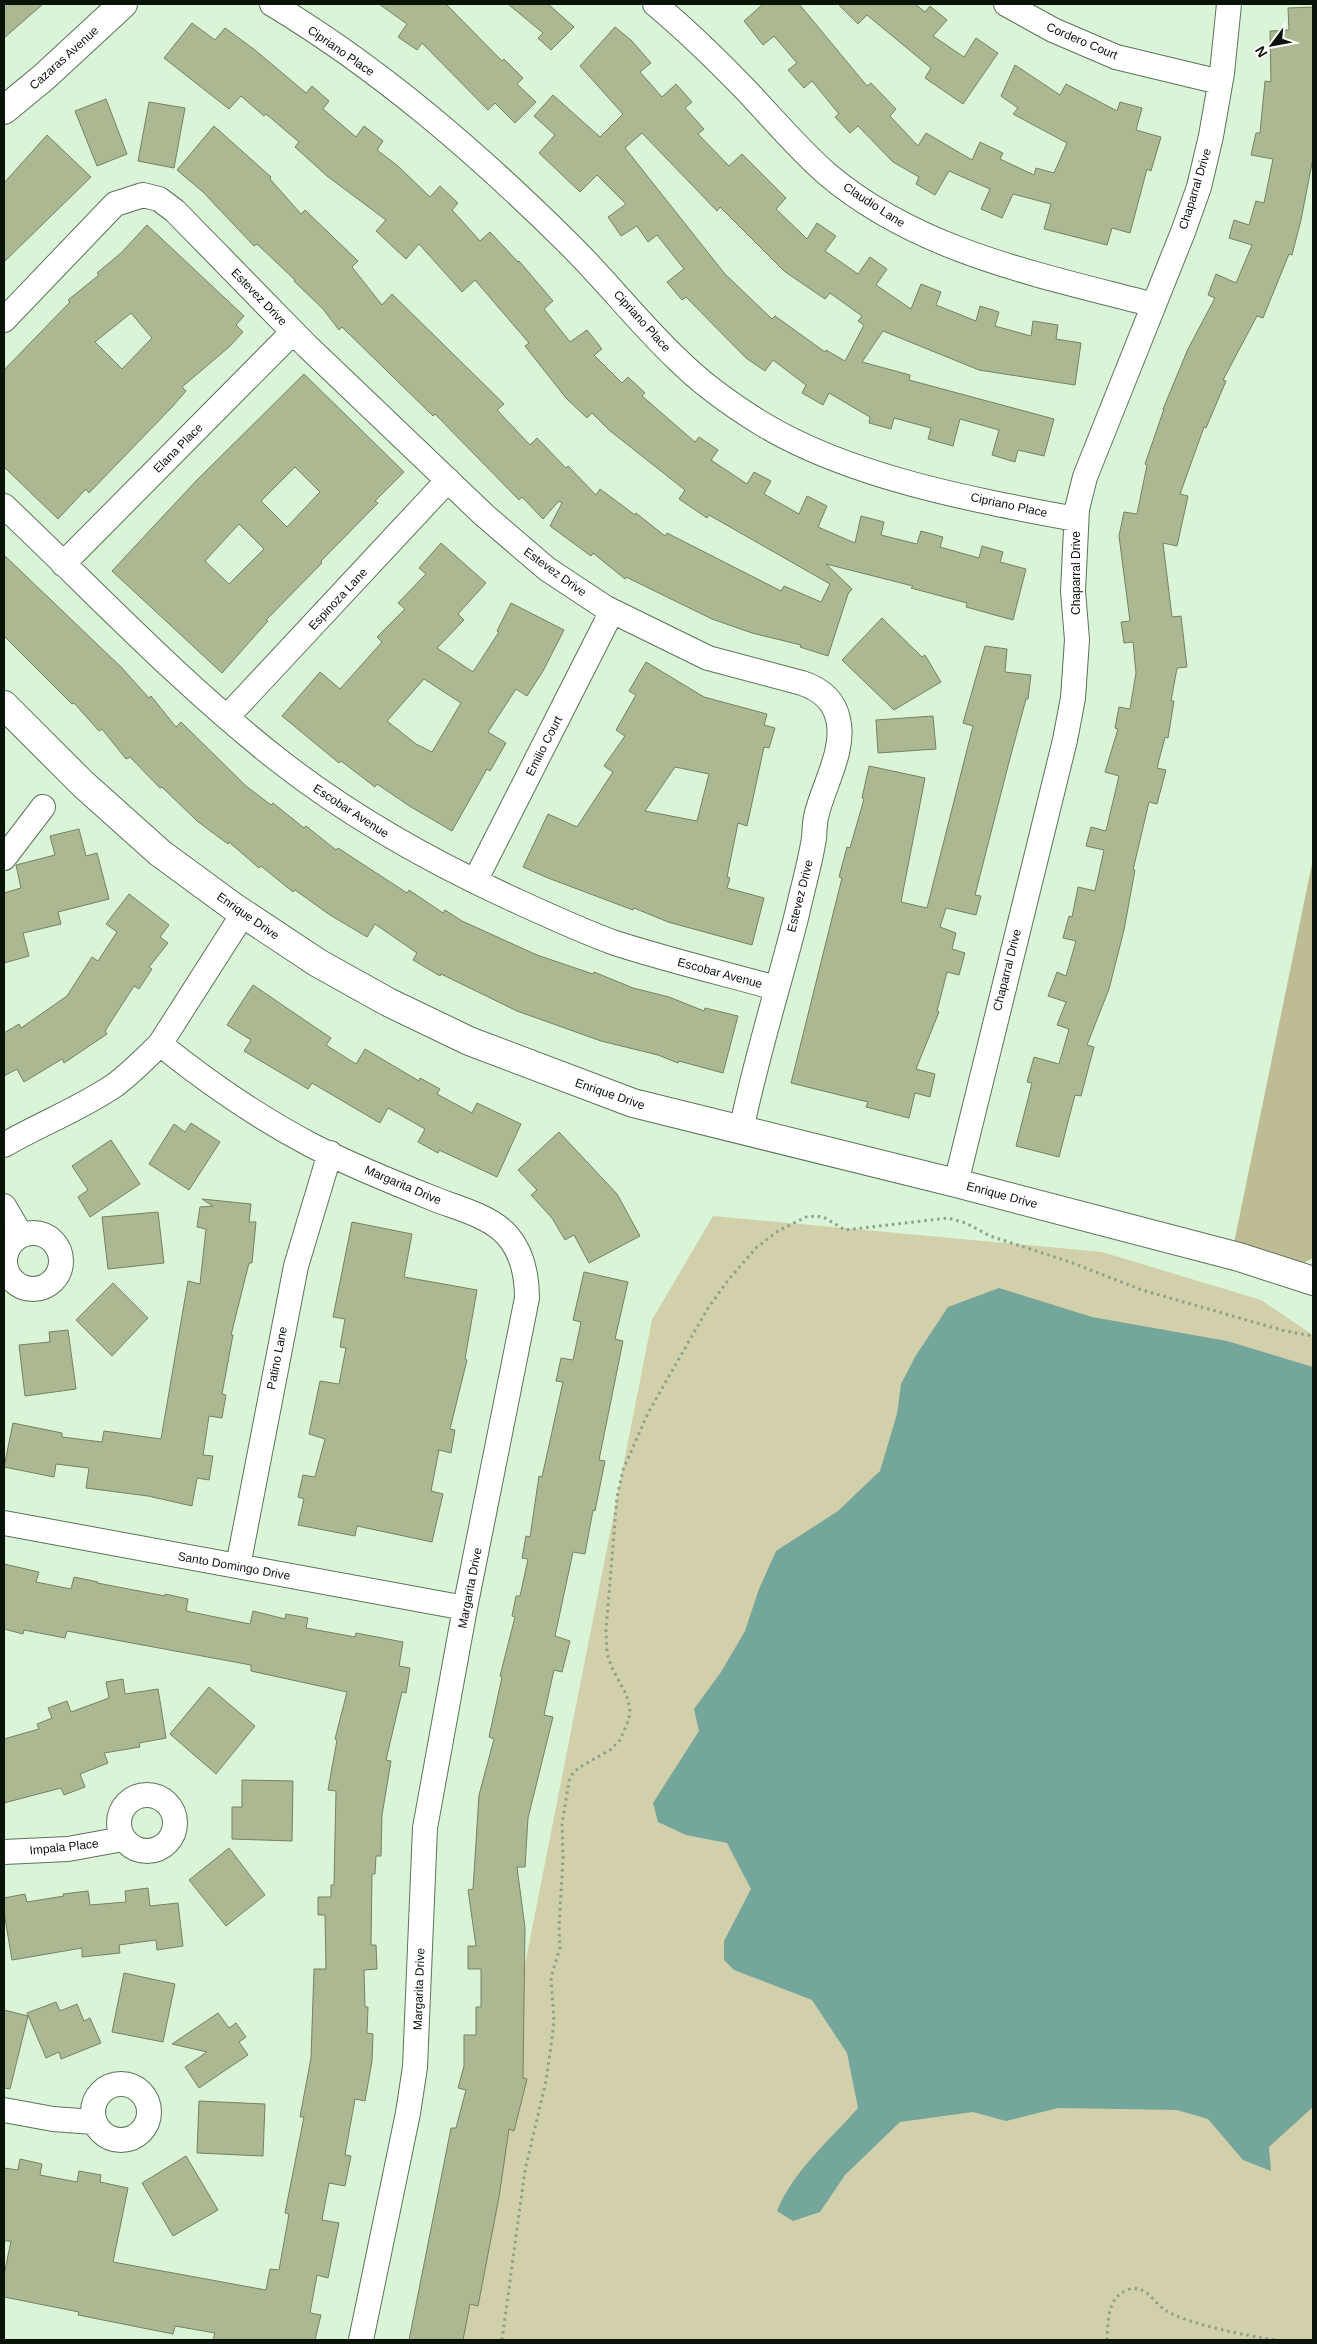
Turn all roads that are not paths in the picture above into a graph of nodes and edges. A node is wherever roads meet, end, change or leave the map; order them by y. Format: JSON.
{"nodes":[{"id":1,"x":124,"y":4,"type":"edge"},
{"id":2,"x":272,"y":4,"type":"edge"},
{"id":3,"x":655,"y":4,"type":"edge"},
{"id":4,"x":1006,"y":4,"type":"edge"},
{"id":5,"x":1229,"y":4,"type":"edge"},
{"id":6,"x":1220,"y":82,"type":"junction"},
{"id":7,"x":4,"y":110,"type":"edge"},
{"id":8,"x":1154,"y":305,"type":"junction"},
{"id":9,"x":4,"y":320,"type":"edge"},
{"id":10,"x":293,"y":332,"type":"junction"},
{"id":11,"x":448,"y":480,"type":"junction"},
{"id":12,"x":4,"y":506,"type":"edge"},
{"id":13,"x":1076,"y":519,"type":"junction"},
{"id":14,"x":63,"y":564,"type":"junction"},
{"id":15,"x":612,"y":611,"type":"junction"},
{"id":16,"x":4,"y":706,"type":"edge"},
{"id":17,"x":227,"y":717,"type":"junction"},
{"id":18,"x":43,"y":807,"type":"dead end"},
{"id":19,"x":4,"y":858,"type":"edge"},
{"id":20,"x":474,"y":881,"type":"junction"},
{"id":21,"x":244,"y":914,"type":"junction"},
{"id":22,"x":776,"y":988,"type":"junction"},
{"id":23,"x":160,"y":1044,"type":"junction"},
{"id":24,"x":741,"y":1131,"type":"junction"},
{"id":25,"x":4,"y":1145,"type":"edge"},
{"id":26,"x":330,"y":1153,"type":"junction"},
{"id":27,"x":956,"y":1183,"type":"junction"},
{"id":28,"x":4,"y":1206,"type":"edge"},
{"id":29,"x":21,"y":1235,"type":"dead end"},
{"id":30,"x":1313,"y":1281,"type":"edge"},
{"id":31,"x":4,"y":1523,"type":"edge"},
{"id":32,"x":238,"y":1566,"type":"junction"},
{"id":33,"x":465,"y":1608,"type":"junction"},
{"id":34,"x":123,"y":1839,"type":"dead end"},
{"id":35,"x":4,"y":1852,"type":"edge"},
{"id":36,"x":4,"y":2110,"type":"edge"},
{"id":37,"x":94,"y":2122,"type":"dead end"},
{"id":38,"x":361,"y":2340,"type":"edge"}],
"edges":[{"from":1,"to":7,"type":"street","name":"Cazaras Avenue"},
{"from":2,"to":13,"type":"street","name":"Cipriano Place"},
{"from":3,"to":8,"type":"street","name":"Claudio Lane"},
{"from":4,"to":6,"type":"street","name":"Cordero Court"},
{"from":5,"to":6,"type":"street","name":"Chaparral Drive"},
{"from":6,"to":8,"type":"street","name":"Chaparral Drive"},
{"from":8,"to":13,"type":"street","name":"Chaparral Drive"},
{"from":9,"to":10,"type":"street","name":"Estevez Drive"},
{"from":10,"to":11,"type":"street","name":"Estevez Drive"},
{"from":10,"to":14,"type":"street","name":"Elana Place"},
{"from":11,"to":15,"type":"street","name":"Estevez Drive"},
{"from":11,"to":17,"type":"street","name":"Espinoza Lane"},
{"from":12,"to":14,"type":"street","name":"Escobar Avenue"},
{"from":13,"to":27,"type":"street","name":"Chaparral Drive"},
{"from":14,"to":17,"type":"street","name":"Escobar Avenue"},
{"from":15,"to":20,"type":"street","name":"Emilio Court"},
{"from":15,"to":22,"type":"street","name":"Estevez Drive"},
{"from":16,"to":21,"type":"street","name":"Enrique Drive"},
{"from":17,"to":20,"type":"street","name":"Escobar Avenue"},
{"from":18,"to":19,"type":"street"},
{"from":20,"to":22,"type":"street","name":"Escobar Avenue"},
{"from":21,"to":23,"type":"street"},
{"from":21,"to":24,"type":"street","name":"Enrique Drive"},
{"from":22,"to":24,"type":"street","name":"Estevez Drive"},
{"from":23,"to":25,"type":"street"},
{"from":23,"to":26,"type":"street","name":"Margarita Drive"},
{"from":24,"to":27,"type":"street","name":"Enrique Drive"},
{"from":26,"to":32,"type":"street","name":"Patino Lane"},
{"from":26,"to":33,"type":"street","name":"Margarita Drive"},
{"from":27,"to":30,"type":"street","name":"Enrique Drive"},
{"from":28,"to":29,"type":"street"},
{"from":31,"to":32,"type":"street","name":"Santo Domingo Drive"},
{"from":32,"to":33,"type":"street","name":"Santo Domingo Drive"},
{"from":33,"to":38,"type":"street","name":"Margarita Drive"},
{"from":34,"to":35,"type":"street","name":"Impala Place"},
{"from":36,"to":37,"type":"street"}]}
